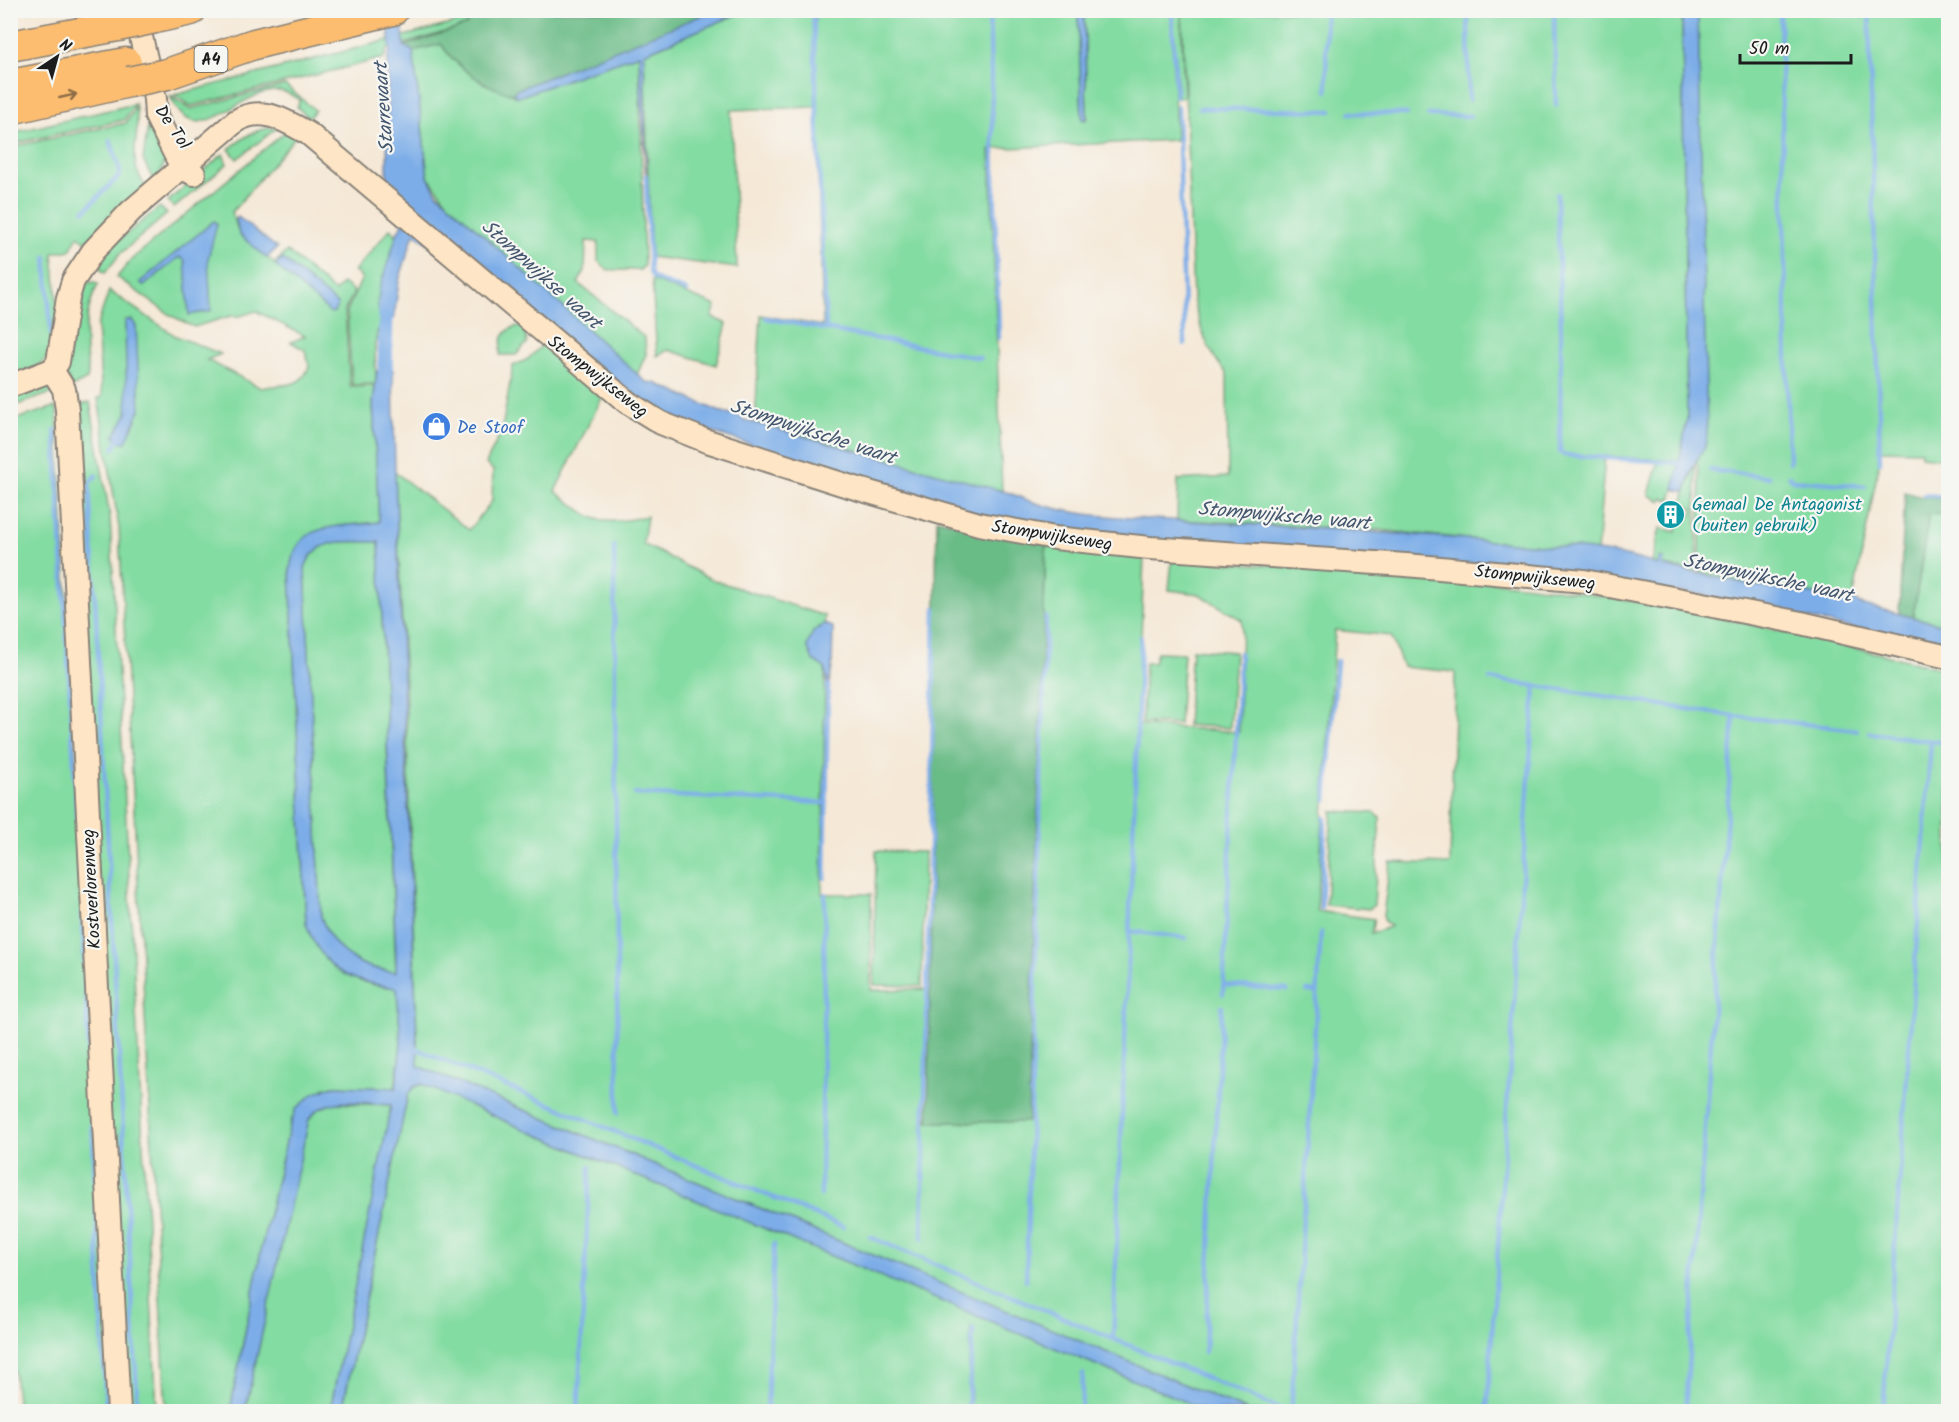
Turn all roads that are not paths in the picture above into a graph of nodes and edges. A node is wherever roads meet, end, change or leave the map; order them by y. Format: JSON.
{"nodes":[{"id":1,"x":191,"y":10,"type":"edge"},
{"id":2,"x":390,"y":11,"type":"edge"},
{"id":3,"x":136,"y":18,"type":"edge"},
{"id":4,"x":10,"y":46,"type":"edge"},
{"id":5,"x":128,"y":73,"type":"junction"},
{"id":6,"x":162,"y":76,"type":"junction"},
{"id":7,"x":10,"y":85,"type":"edge"},
{"id":8,"x":10,"y":109,"type":"edge"},
{"id":9,"x":190,"y":167,"type":"junction"},
{"id":10,"x":52,"y":370,"type":"junction"},
{"id":11,"x":10,"y":386,"type":"edge"},
{"id":12,"x":1948,"y":657,"type":"edge"},
{"id":13,"x":119,"y":1412,"type":"edge"}],
"edges":[{"from":1,"to":3,"type":"highway"},
{"from":2,"to":6,"type":"highway","number":"A4"},
{"from":3,"to":4,"type":"highway"},
{"from":3,"to":6,"type":"street","name":"De Tol"},
{"from":5,"to":6,"type":"highway","number":"A4","bridge":true},
{"from":5,"to":7,"type":"highway","number":"A4"},
{"from":8,"to":5,"type":"highway","number":"A4","one_way":true},
{"from":6,"to":9,"type":"street","name":"De Tol"},
{"from":9,"to":10,"type":"street","name":"Stompwijkseweg"},
{"from":9,"to":12,"type":"street","name":"Stompwijkseweg"},
{"from":10,"to":11,"type":"street"},
{"from":10,"to":13,"type":"street","name":"Kostverlorenweg"}]}
